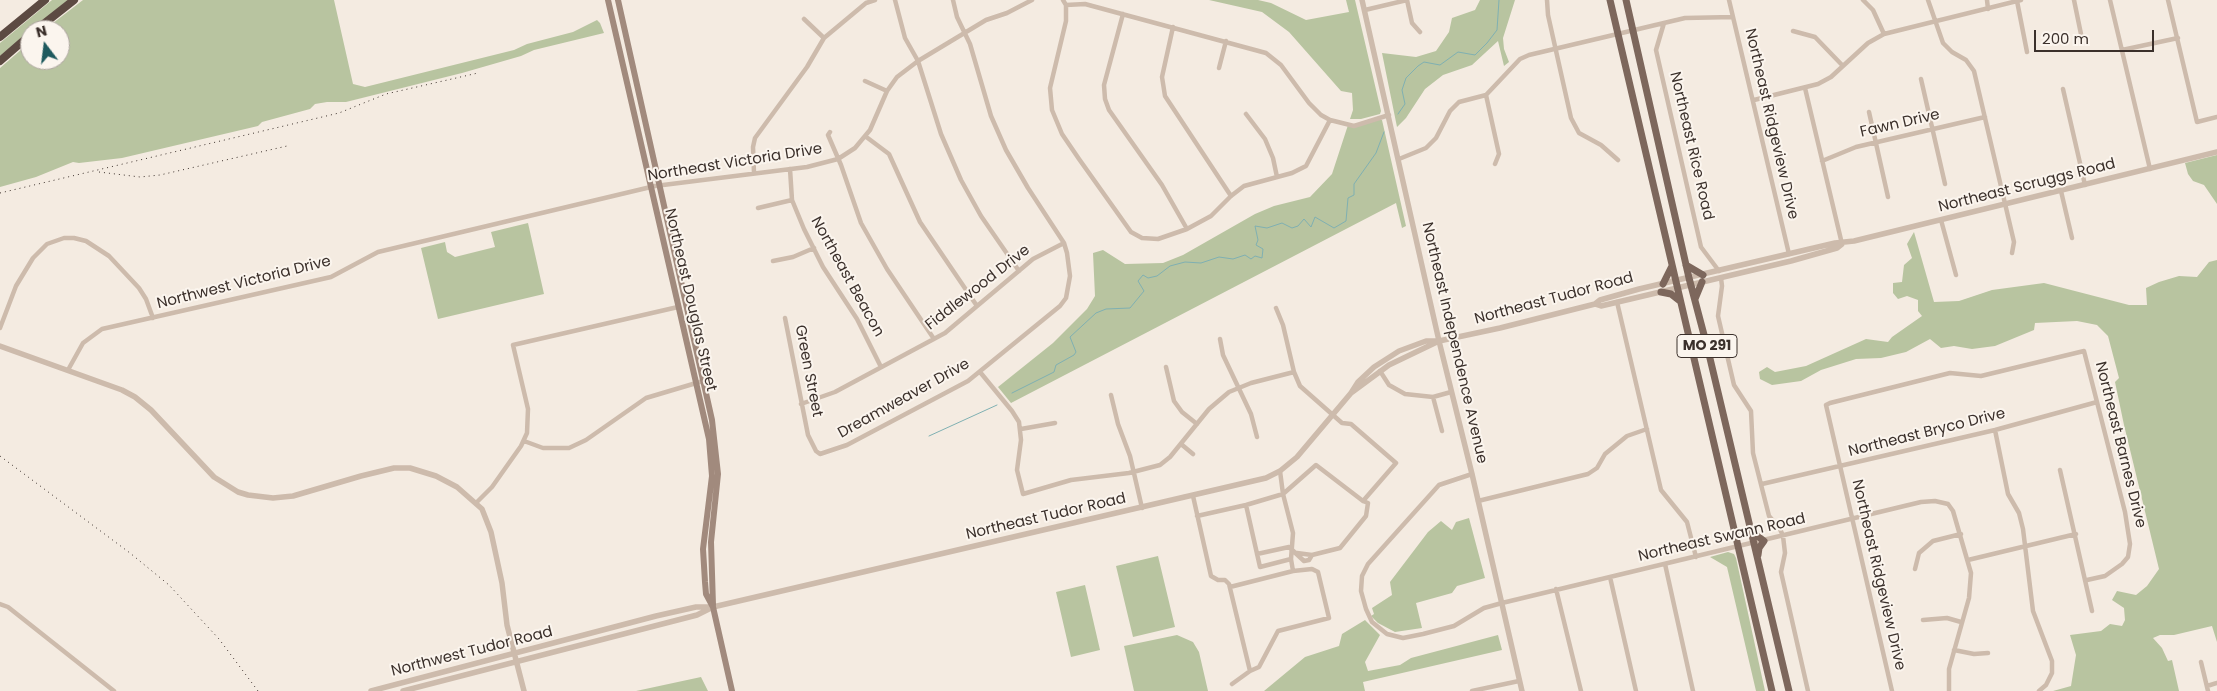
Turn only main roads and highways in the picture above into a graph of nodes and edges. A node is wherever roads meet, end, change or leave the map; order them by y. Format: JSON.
{"nodes":[{"id":1,"x":45,"y":0,"type":"edge"},
{"id":2,"x":74,"y":0,"type":"edge"},
{"id":3,"x":608,"y":0,"type":"edge"},
{"id":4,"x":618,"y":0,"type":"edge"},
{"id":5,"x":1610,"y":0,"type":"edge"},
{"id":6,"x":1626,"y":0,"type":"edge"},
{"id":7,"x":49,"y":20,"type":"edge"},
{"id":8,"x":0,"y":37,"type":"edge"},
{"id":9,"x":20,"y":44,"type":"edge"},
{"id":10,"x":0,"y":62,"type":"edge"},
{"id":11,"x":1672,"y":265,"type":"junction"},
{"id":12,"x":1686,"y":265,"type":"junction"},
{"id":13,"x":1663,"y":284,"type":"road end"},
{"id":14,"x":1661,"y":292,"type":"road end"},
{"id":15,"x":1695,"y":299,"type":"junction"},
{"id":16,"x":1681,"y":301,"type":"junction"},
{"id":17,"x":678,"y":307,"type":"junction"},
{"id":18,"x":688,"y":313,"type":"junction"},
{"id":19,"x":700,"y":382,"type":"junction"},
{"id":20,"x":1752,"y":532,"type":"junction"},
{"id":21,"x":1758,"y":558,"type":"junction"},
{"id":22,"x":732,"y":691,"type":"edge"},
{"id":23,"x":1772,"y":691,"type":"edge"},
{"id":24,"x":1790,"y":691,"type":"edge"}],
"edges":[{"from":1,"to":8,"type":"highway"},
{"from":2,"to":7,"type":"highway"},
{"from":3,"to":17,"type":"main road","name":"Northeast Douglas Street"},
{"from":4,"to":18,"type":"main road","name":"Northeast Douglas Street"},
{"from":5,"to":11,"type":"main road","number":"MO 291"},
{"from":6,"to":12,"type":"main road","number":"MO 291"},
{"from":9,"to":10,"type":"highway"},
{"from":11,"to":13,"type":"main road"},
{"from":11,"to":16,"type":"main road","number":"MO 291"},
{"from":12,"to":15,"type":"main road","number":"MO 291"},
{"from":12,"to":15,"type":"main road"},
{"from":14,"to":16,"type":"main road"},
{"from":15,"to":20,"type":"main road","number":"MO 291"},
{"from":16,"to":23,"type":"main road","number":"MO 291"},
{"from":17,"to":18,"type":"main road"},
{"from":17,"to":19,"type":"main road","name":"Northeast Douglas Street"},
{"from":18,"to":19,"type":"main road","name":"Northeast Douglas Street"},
{"from":19,"to":22,"type":"main road","name":"Northeast Douglas Street"},
{"from":20,"to":21,"type":"main road","number":"MO 291"},
{"from":20,"to":21,"type":"main road"},
{"from":21,"to":24,"type":"main road","number":"MO 291"}]}
